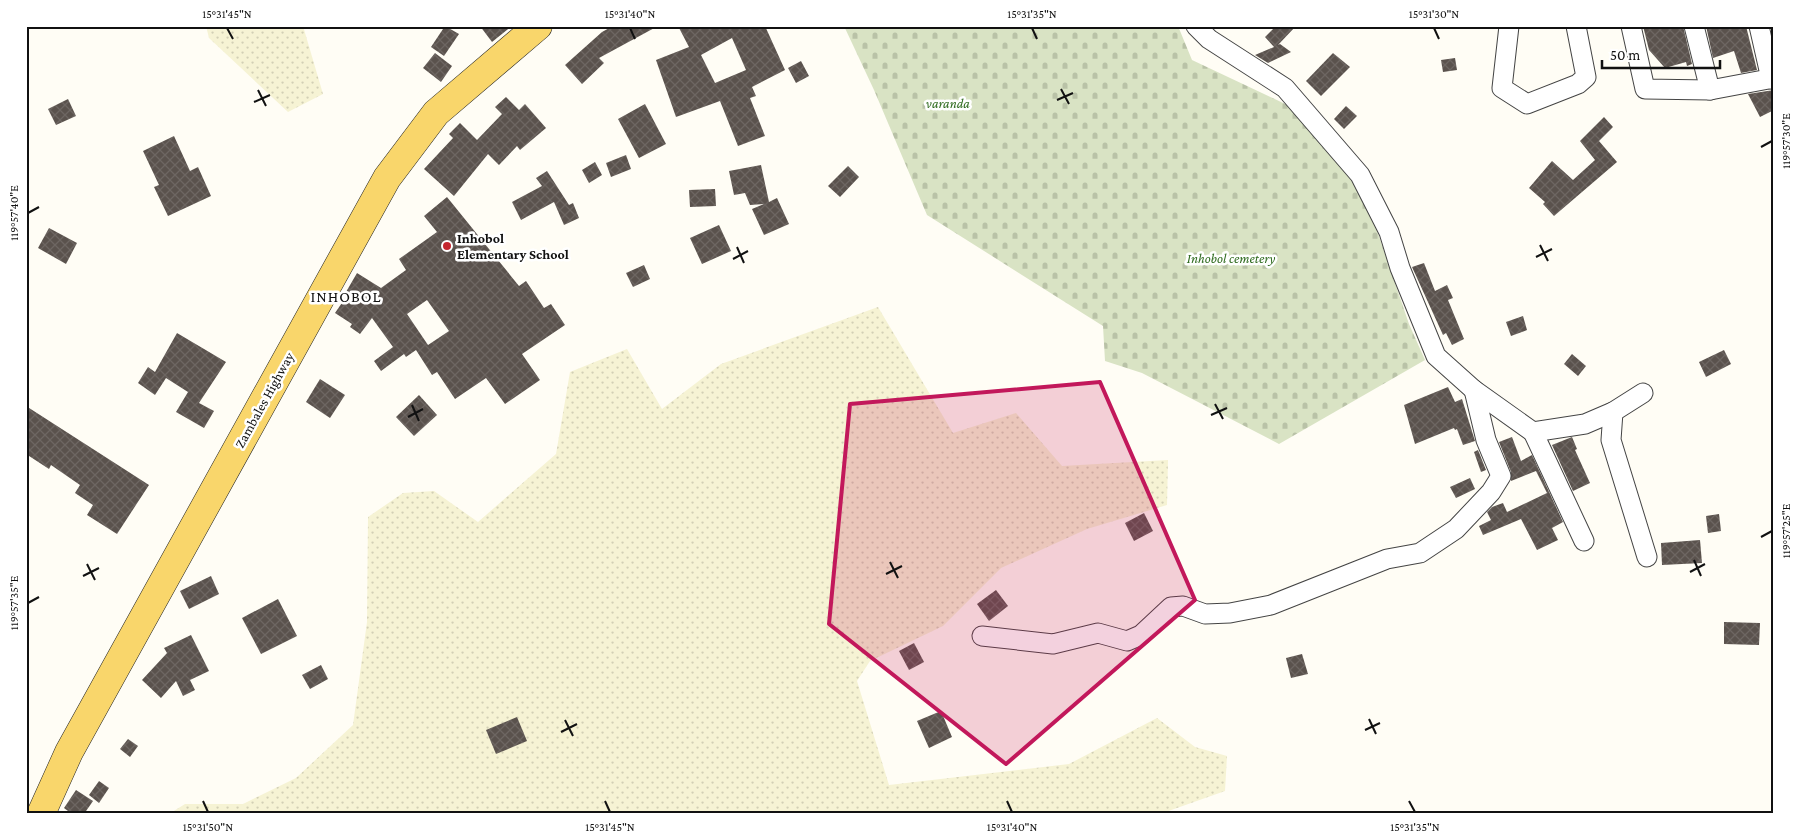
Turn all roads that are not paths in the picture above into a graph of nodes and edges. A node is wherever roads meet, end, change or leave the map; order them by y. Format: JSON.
{"nodes":[{"id":1,"x":538,"y":26,"type":"edge"},
{"id":2,"x":1196,"y":26,"type":"edge"},
{"id":3,"x":1509,"y":26,"type":"edge"},
{"id":4,"x":1576,"y":26,"type":"edge"},
{"id":5,"x":1631,"y":26,"type":"edge"},
{"id":6,"x":1694,"y":26,"type":"edge"},
{"id":7,"x":1759,"y":26,"type":"edge"},
{"id":8,"x":1772,"y":78,"type":"edge"},
{"id":9,"x":1710,"y":90,"type":"junction"},
{"id":10,"x":1474,"y":390,"type":"junction"},
{"id":11,"x":1643,"y":393,"type":"dead end"},
{"id":12,"x":1613,"y":412,"type":"junction"},
{"id":13,"x":1533,"y":432,"type":"junction"},
{"id":14,"x":1584,"y":541,"type":"dead end"},
{"id":15,"x":1647,"y":557,"type":"dead end"},
{"id":16,"x":982,"y":636,"type":"dead end"},
{"id":17,"x":41,"y":814,"type":"edge"}],
"edges":[{"from":1,"to":17,"type":"main road","name":"Zambales Highway"},
{"from":2,"to":10,"type":"street"},
{"from":3,"to":4,"type":"street"},
{"from":5,"to":9,"type":"street"},
{"from":6,"to":9,"type":"street"},
{"from":7,"to":8,"type":"street"},
{"from":8,"to":9,"type":"street"},
{"from":10,"to":13,"type":"street"},
{"from":10,"to":16,"type":"street"},
{"from":11,"to":12,"type":"street"},
{"from":12,"to":13,"type":"street"},
{"from":12,"to":15,"type":"street"},
{"from":13,"to":14,"type":"street"}]}
